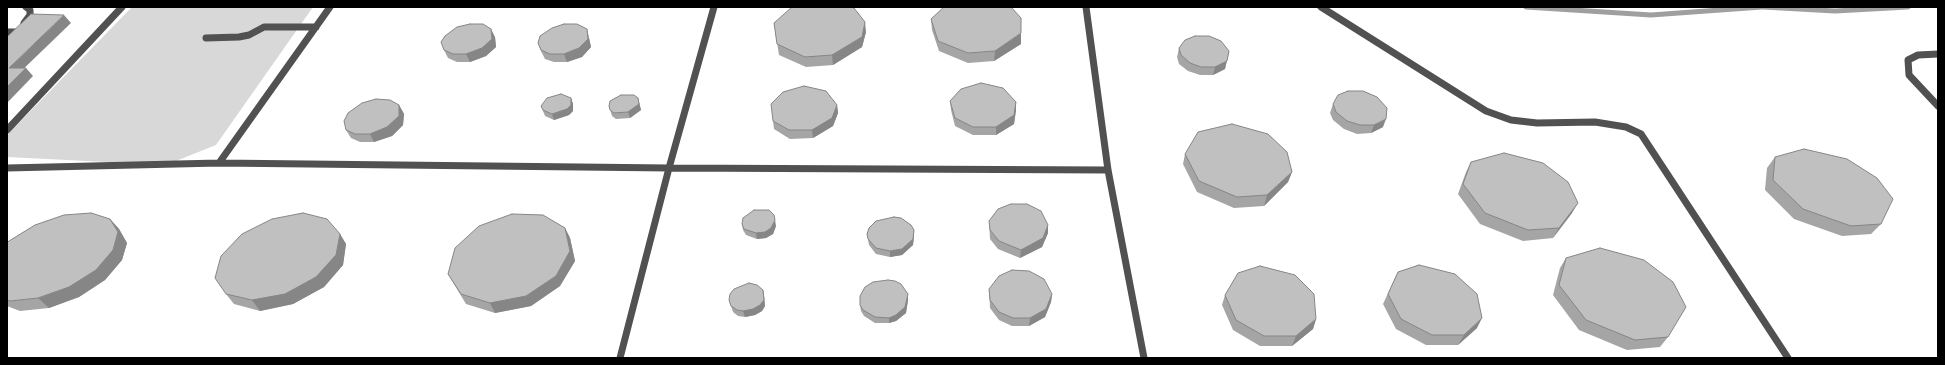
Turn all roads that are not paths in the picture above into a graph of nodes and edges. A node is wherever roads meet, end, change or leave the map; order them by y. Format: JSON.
{"nodes":[{"id":1,"x":26,"y":7,"type":"edge"},
{"id":2,"x":122,"y":7,"type":"edge"},
{"id":3,"x":330,"y":7,"type":"edge"},
{"id":4,"x":714,"y":7,"type":"edge"},
{"id":5,"x":1086,"y":7,"type":"edge"},
{"id":6,"x":1321,"y":7,"type":"edge"},
{"id":7,"x":316,"y":27,"type":"junction"},
{"id":8,"x":7,"y":32,"type":"edge"},
{"id":9,"x":18,"y":32,"type":"junction"},
{"id":10,"x":206,"y":38,"type":"dead end"},
{"id":11,"x":7,"y":43,"type":"edge"},
{"id":12,"x":1938,"y":54,"type":"edge"},
{"id":13,"x":1938,"y":106,"type":"edge"},
{"id":14,"x":7,"y":130,"type":"edge"},
{"id":15,"x":219,"y":163,"type":"junction"},
{"id":16,"x":7,"y":168,"type":"edge"},
{"id":17,"x":669,"y":168,"type":"junction"},
{"id":18,"x":1108,"y":170,"type":"junction"},
{"id":19,"x":620,"y":358,"type":"edge"},
{"id":20,"x":1144,"y":358,"type":"edge"},
{"id":21,"x":1788,"y":358,"type":"edge"}],
"edges":[{"from":1,"to":9,"type":"lane"},
{"from":2,"to":14,"type":"lane"},
{"from":3,"to":7,"type":"lane"},
{"from":4,"to":17,"type":"lane"},
{"from":5,"to":18,"type":"lane"},
{"from":6,"to":21,"type":"lane"},
{"from":7,"to":10,"type":"lane"},
{"from":7,"to":15,"type":"lane"},
{"from":8,"to":9,"type":"lane"},
{"from":9,"to":11,"type":"lane"},
{"from":12,"to":13,"type":"lane"},
{"from":15,"to":16,"type":"lane"},
{"from":15,"to":17,"type":"lane"},
{"from":17,"to":18,"type":"lane"},
{"from":17,"to":19,"type":"lane"},
{"from":18,"to":20,"type":"lane"}]}
